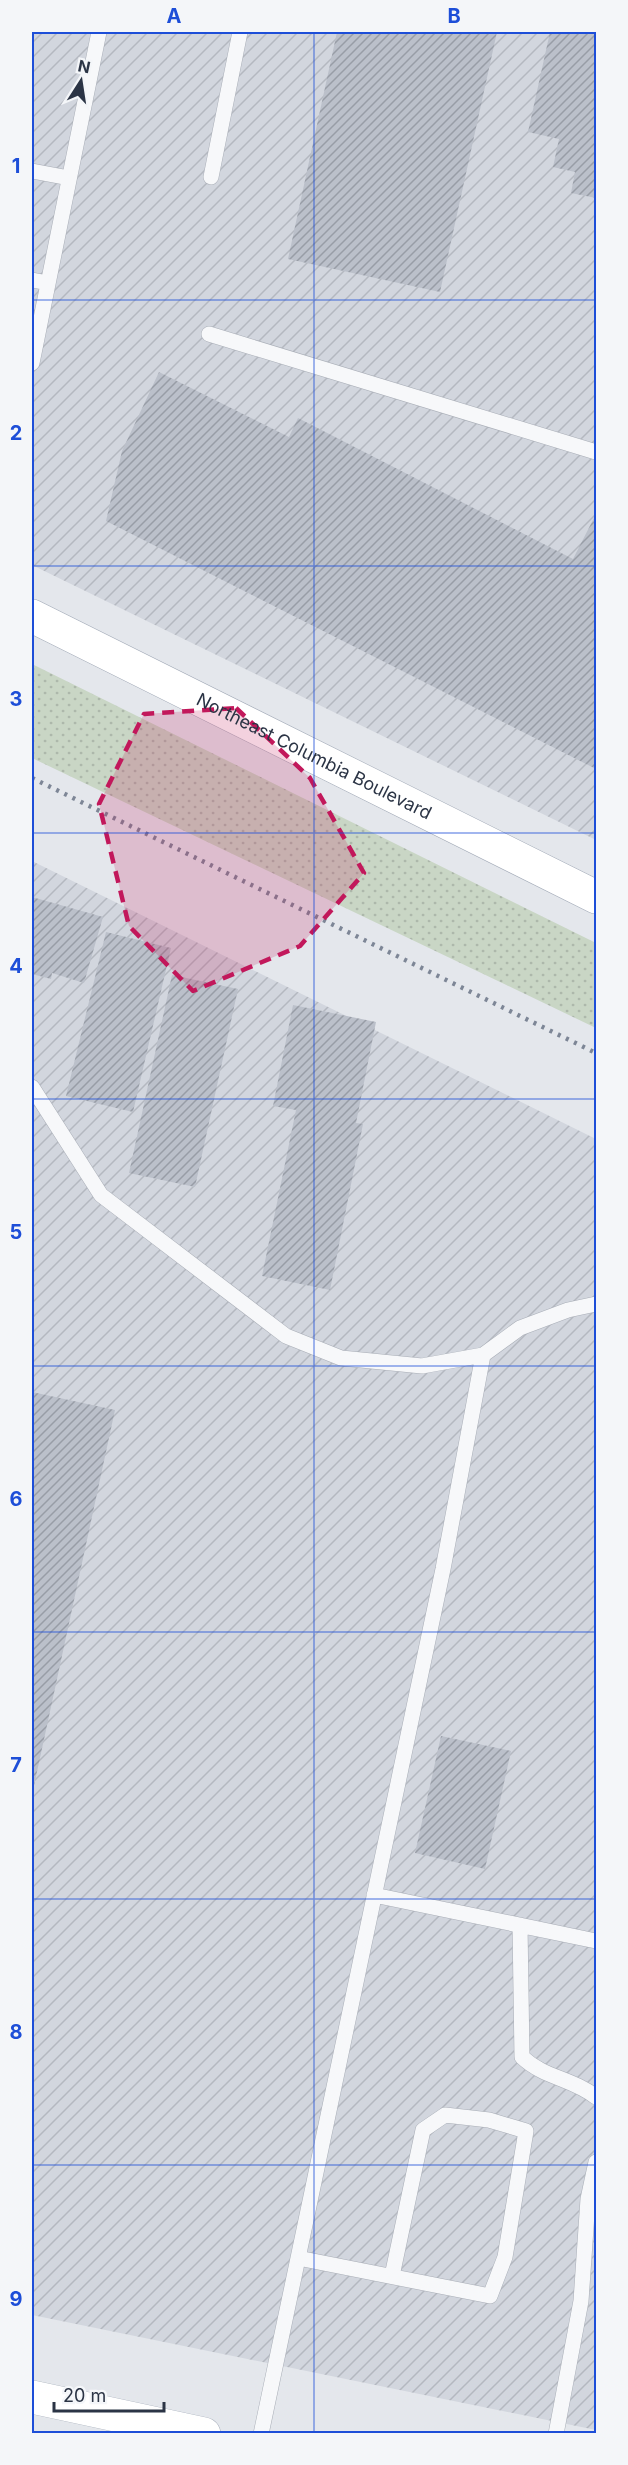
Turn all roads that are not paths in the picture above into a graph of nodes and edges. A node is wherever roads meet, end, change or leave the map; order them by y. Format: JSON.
{"nodes":[{"id":1,"x":99,"y":32,"type":"edge"},
{"id":2,"x":240,"y":32,"type":"edge"},
{"id":3,"x":32,"y":171,"type":"edge"},
{"id":4,"x":211,"y":177,"type":"dead end"},
{"id":5,"x":69,"y":178,"type":"junction"},
{"id":6,"x":32,"y":280,"type":"edge"},
{"id":7,"x":48,"y":283,"type":"junction"},
{"id":8,"x":210,"y":334,"type":"dead end"},
{"id":9,"x":32,"y":363,"type":"edge"},
{"id":10,"x":597,"y":452,"type":"edge"},
{"id":11,"x":32,"y":616,"type":"edge"},
{"id":12,"x":597,"y":897,"type":"edge"},
{"id":13,"x":32,"y":1087,"type":"edge"},
{"id":14,"x":597,"y":1304,"type":"edge"},
{"id":15,"x":483,"y":1356,"type":"junction"},
{"id":16,"x":374,"y":1895,"type":"junction"},
{"id":17,"x":520,"y":1925,"type":"junction"},
{"id":18,"x":597,"y":1941,"type":"edge"},
{"id":19,"x":597,"y":2097,"type":"edge"},
{"id":20,"x":597,"y":2162,"type":"edge"},
{"id":21,"x":298,"y":2258,"type":"junction"},
{"id":22,"x":392,"y":2277,"type":"junction"},
{"id":23,"x":32,"y":2397,"type":"edge"},
{"id":24,"x":204,"y":2433,"type":"edge"},
{"id":25,"x":261,"y":2433,"type":"edge"},
{"id":26,"x":556,"y":2433,"type":"edge"}],
"edges":[{"from":1,"to":5,"type":"lane"},
{"from":2,"to":4,"type":"lane"},
{"from":3,"to":5,"type":"lane"},
{"from":5,"to":7,"type":"lane"},
{"from":6,"to":7,"type":"lane"},
{"from":7,"to":9,"type":"lane"},
{"from":8,"to":10,"type":"lane"},
{"from":11,"to":12,"type":"main road","name":"Northeast Columbia Boulevard"},
{"from":13,"to":15,"type":"lane"},
{"from":14,"to":15,"type":"lane"},
{"from":15,"to":16,"type":"lane"},
{"from":16,"to":17,"type":"lane"},
{"from":16,"to":21,"type":"lane"},
{"from":17,"to":18,"type":"lane"},
{"from":17,"to":19,"type":"lane"},
{"from":20,"to":26,"type":"lane"},
{"from":21,"to":22,"type":"lane"},
{"from":21,"to":25,"type":"lane"},
{"from":22,"to":22,"type":"lane"},
{"from":23,"to":24,"type":"main road"}]}
